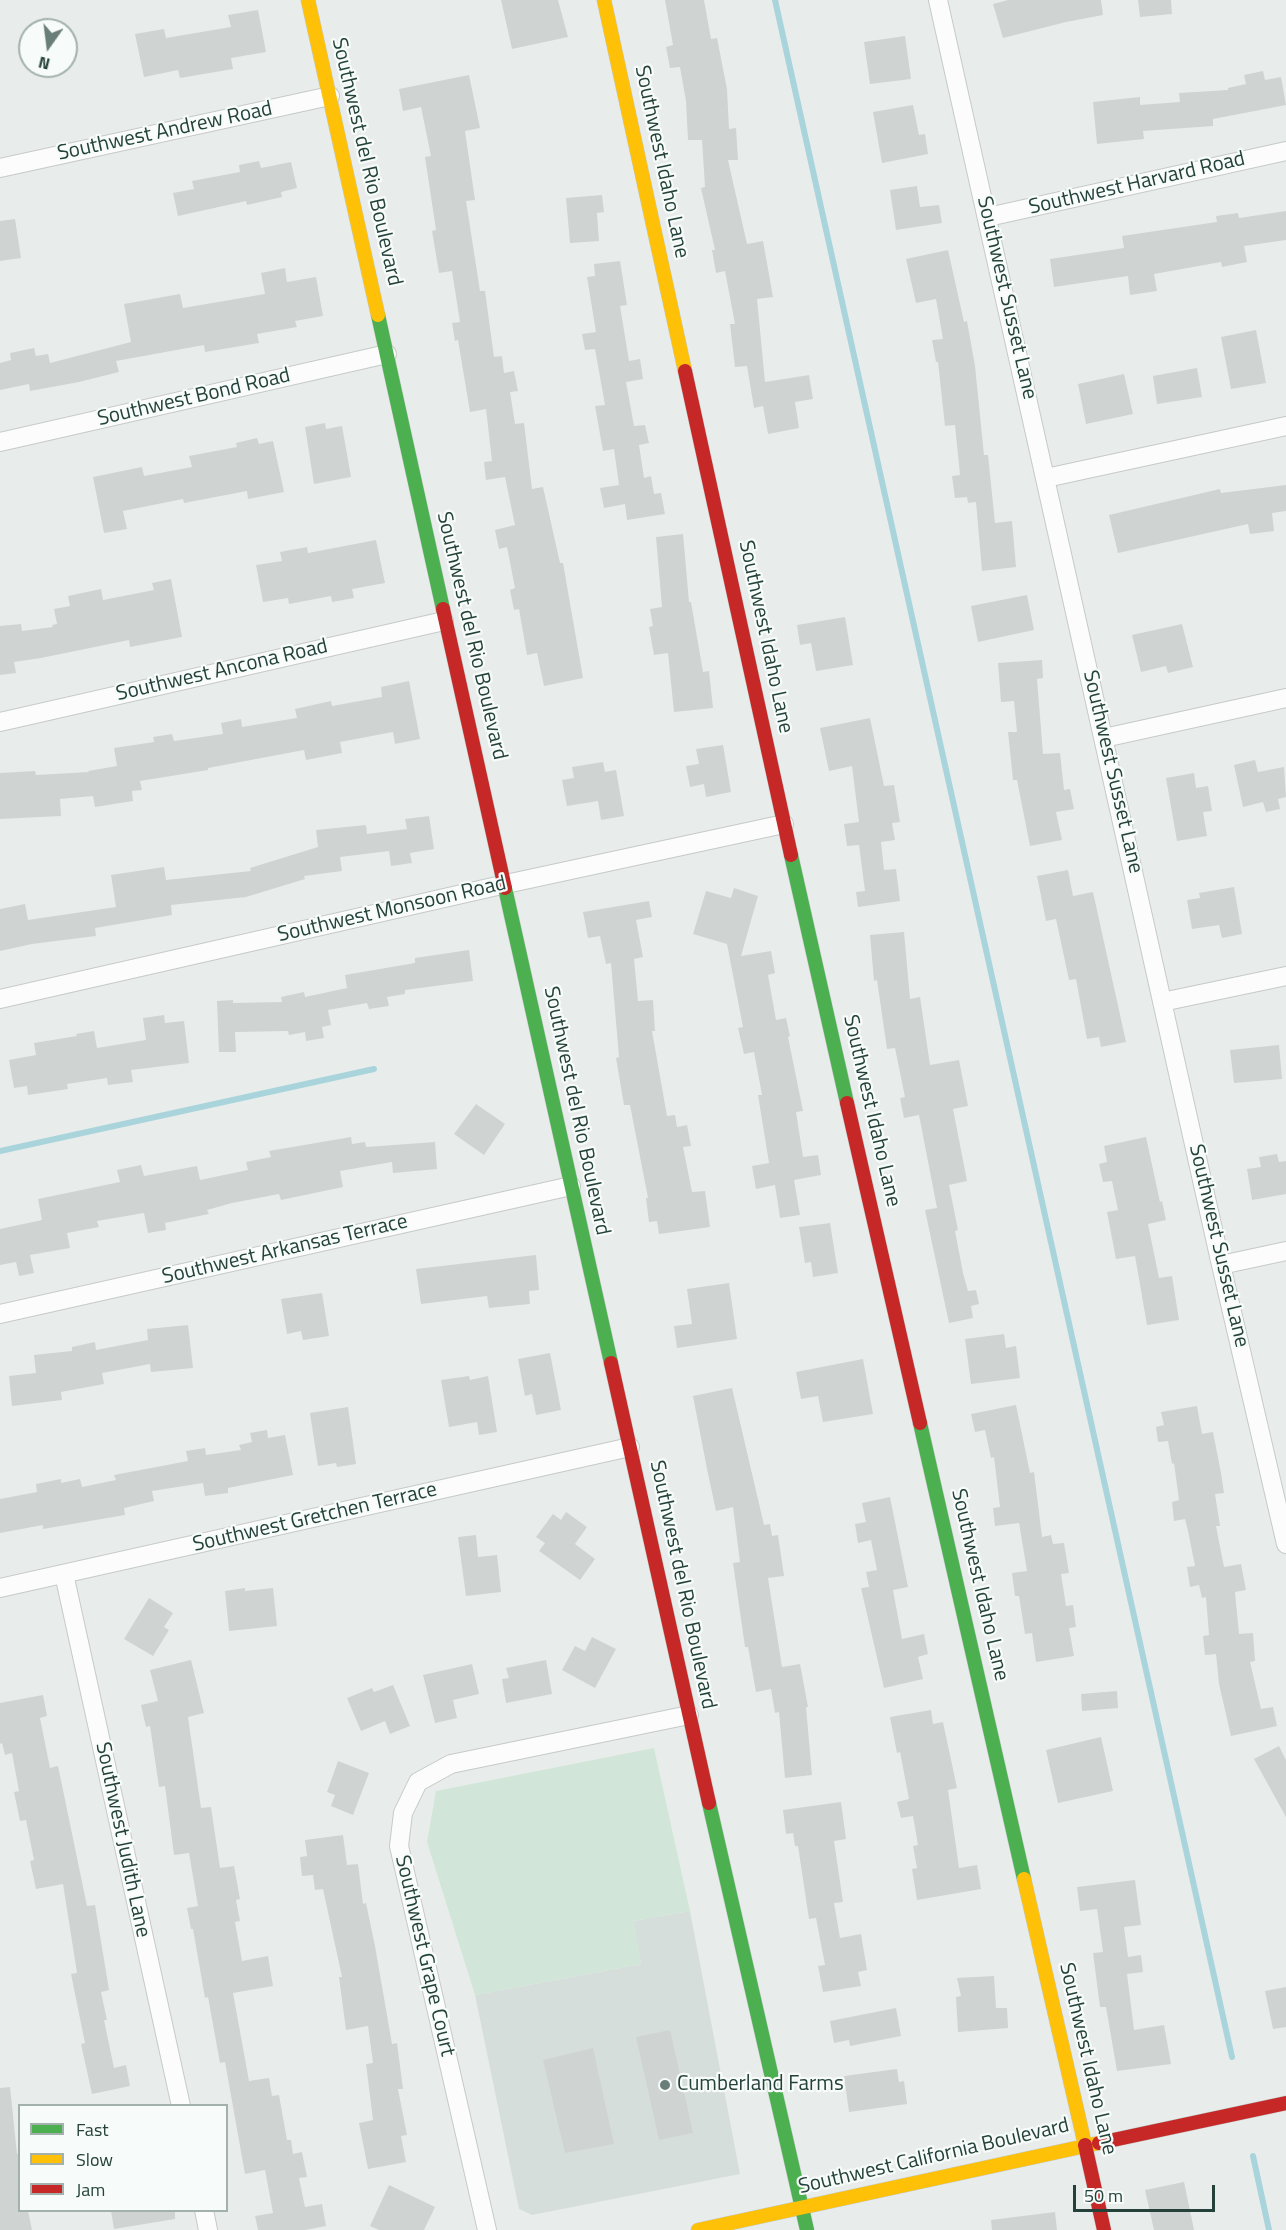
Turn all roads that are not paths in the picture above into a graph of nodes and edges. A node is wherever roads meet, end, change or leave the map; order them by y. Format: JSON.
{"nodes":[{"id":1,"x":308,"y":0,"type":"edge"},
{"id":2,"x":604,"y":0,"type":"edge"},
{"id":3,"x":938,"y":0,"type":"edge"},
{"id":4,"x":330,"y":96,"type":"junction"},
{"id":5,"x":1286,"y":151,"type":"edge"},
{"id":6,"x":0,"y":168,"type":"edge"},
{"id":7,"x":988,"y":217,"type":"junction"},
{"id":8,"x":387,"y":354,"type":"junction"},
{"id":9,"x":1286,"y":426,"type":"edge"},
{"id":10,"x":0,"y":442,"type":"edge"},
{"id":11,"x":1046,"y":478,"type":"junction"},
{"id":12,"x":444,"y":621,"type":"junction"},
{"id":13,"x":1286,"y":698,"type":"edge"},
{"id":14,"x":0,"y":722,"type":"edge"},
{"id":15,"x":1104,"y":738,"type":"junction"},
{"id":16,"x":784,"y":824,"type":"junction"},
{"id":17,"x":506,"y":884,"type":"junction"},
{"id":18,"x":1286,"y":976,"type":"edge"},
{"id":19,"x":0,"y":999,"type":"edge"},
{"id":20,"x":1162,"y":1002,"type":"junction"},
{"id":21,"x":570,"y":1186,"type":"junction"},
{"id":22,"x":1286,"y":1251,"type":"edge"},
{"id":23,"x":1221,"y":1265,"type":"junction"},
{"id":24,"x":0,"y":1314,"type":"edge"},
{"id":25,"x":630,"y":1447,"type":"junction"},
{"id":26,"x":1285,"y":1532,"type":"edge"},
{"id":27,"x":64,"y":1574,"type":"junction"},
{"id":28,"x":0,"y":1588,"type":"edge"},
{"id":29,"x":689,"y":1715,"type":"junction"},
{"id":30,"x":1286,"y":2103,"type":"edge"},
{"id":31,"x":181,"y":2104,"type":"edge"},
{"id":32,"x":1085,"y":2145,"type":"junction"},
{"id":33,"x":802,"y":2208,"type":"junction"},
{"id":34,"x":204,"y":2212,"type":"edge"},
{"id":35,"x":208,"y":2230,"type":"edge"},
{"id":36,"x":487,"y":2230,"type":"edge"},
{"id":37,"x":698,"y":2230,"type":"edge"},
{"id":38,"x":807,"y":2230,"type":"edge"},
{"id":39,"x":1104,"y":2230,"type":"edge"}],
"edges":[{"from":1,"to":4,"type":"street","name":"Southwest del Rio Boulevard"},
{"from":2,"to":16,"type":"street","name":"Southwest Idaho Lane"},
{"from":3,"to":7,"type":"street","name":"Southwest Susset Lane"},
{"from":4,"to":6,"type":"street","name":"Southwest Andrew Road"},
{"from":4,"to":8,"type":"street","name":"Southwest del Rio Boulevard"},
{"from":5,"to":7,"type":"street","name":"Southwest Harvard Road"},
{"from":7,"to":11,"type":"street","name":"Southwest Susset Lane"},
{"from":8,"to":10,"type":"street","name":"Southwest Bond Road"},
{"from":8,"to":12,"type":"street","name":"Southwest del Rio Boulevard"},
{"from":9,"to":11,"type":"street"},
{"from":11,"to":15,"type":"street","name":"Southwest Susset Lane"},
{"from":12,"to":14,"type":"street","name":"Southwest Ancona Road"},
{"from":12,"to":17,"type":"street","name":"Southwest del Rio Boulevard"},
{"from":13,"to":15,"type":"street"},
{"from":15,"to":20,"type":"street","name":"Southwest Susset Lane"},
{"from":16,"to":17,"type":"street","name":"Southwest Monsoon Road"},
{"from":16,"to":32,"type":"street","name":"Southwest Idaho Lane"},
{"from":17,"to":19,"type":"street","name":"Southwest Monsoon Road"},
{"from":17,"to":21,"type":"street","name":"Southwest del Rio Boulevard"},
{"from":18,"to":20,"type":"street"},
{"from":20,"to":23,"type":"street","name":"Southwest Susset Lane"},
{"from":21,"to":24,"type":"street","name":"Southwest Arkansas Terrace"},
{"from":21,"to":25,"type":"street","name":"Southwest del Rio Boulevard"},
{"from":22,"to":23,"type":"street"},
{"from":23,"to":26,"type":"street","name":"Southwest Susset Lane"},
{"from":25,"to":27,"type":"street","name":"Southwest Gretchen Terrace"},
{"from":25,"to":29,"type":"street","name":"Southwest del Rio Boulevard"},
{"from":27,"to":28,"type":"street","name":"Southwest Gretchen Terrace"},
{"from":27,"to":31,"type":"street","name":"Southwest Judith Lane"},
{"from":29,"to":33,"type":"street","name":"Southwest del Rio Boulevard"},
{"from":29,"to":36,"type":"street","name":"Southwest Grape Court"},
{"from":30,"to":32,"type":"street","name":"Southwest California Boulevard"},
{"from":32,"to":33,"type":"street","name":"Southwest California Boulevard"},
{"from":32,"to":39,"type":"street","name":"Southwest Idaho Lane"},
{"from":33,"to":37,"type":"street","name":"Southwest California Boulevard"},
{"from":33,"to":38,"type":"street","name":"Southwest del Rio Boulevard"},
{"from":34,"to":35,"type":"street"}]}
